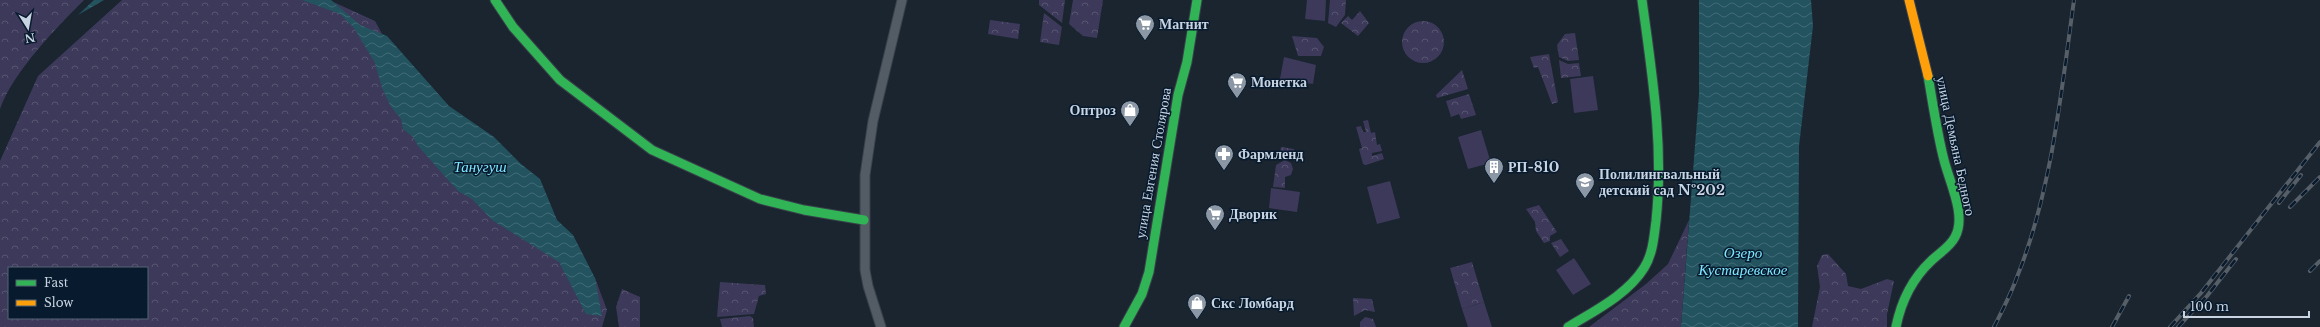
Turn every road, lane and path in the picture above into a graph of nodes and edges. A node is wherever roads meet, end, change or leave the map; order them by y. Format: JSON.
{"nodes":[{"id":1,"x":495,"y":0,"type":"edge"},
{"id":2,"x":902,"y":0,"type":"edge"},
{"id":3,"x":1197,"y":0,"type":"edge"},
{"id":4,"x":1642,"y":0,"type":"edge"},
{"id":5,"x":1909,"y":0,"type":"edge"},
{"id":6,"x":864,"y":220,"type":"junction"},
{"id":7,"x":881,"y":327,"type":"edge"},
{"id":8,"x":1124,"y":327,"type":"edge"},
{"id":9,"x":1568,"y":327,"type":"edge"},
{"id":10,"x":1896,"y":327,"type":"edge"}],
"edges":[{"from":1,"to":6,"type":"street"},
{"from":2,"to":6,"type":"street"},
{"from":3,"to":8,"type":"street","name":"улица Евгения Столярова"},
{"from":4,"to":9,"type":"street"},
{"from":5,"to":10,"type":"street","name":"улица Демьяна Бедного"},
{"from":6,"to":7,"type":"street"}]}
